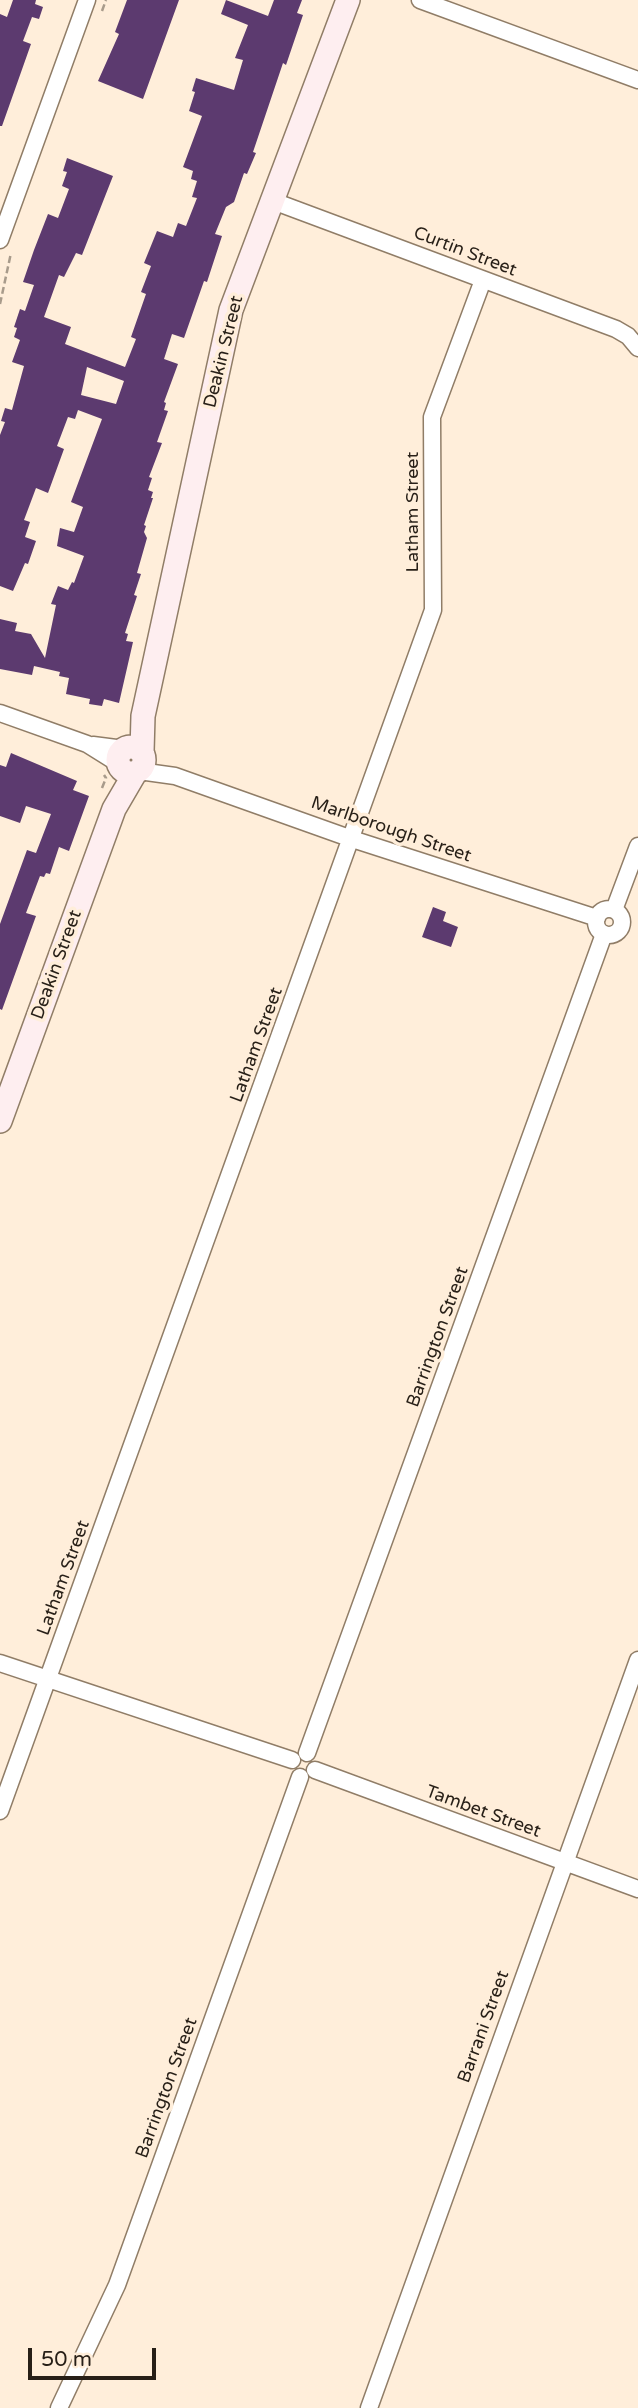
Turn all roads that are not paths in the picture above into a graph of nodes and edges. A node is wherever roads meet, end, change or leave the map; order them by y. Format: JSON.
{"nodes":[{"id":1,"x":88,"y":0,"type":"edge"},
{"id":2,"x":348,"y":0,"type":"edge"},
{"id":3,"x":420,"y":0,"type":"edge"},
{"id":4,"x":638,"y":80,"type":"edge"},
{"id":5,"x":273,"y":201,"type":"junction"},
{"id":6,"x":0,"y":240,"type":"edge"},
{"id":7,"x":483,"y":280,"type":"junction"},
{"id":8,"x":638,"y":348,"type":"edge"},
{"id":9,"x":0,"y":713,"type":"edge"},
{"id":10,"x":128,"y":761,"type":"junction"},
{"id":11,"x":352,"y":839,"type":"junction"},
{"id":12,"x":638,"y":846,"type":"edge"},
{"id":13,"x":614,"y":910,"type":"junction"},
{"id":14,"x":597,"y":919,"type":"junction"},
{"id":15,"x":622,"y":928,"type":"junction"},
{"id":16,"x":638,"y":933,"type":"edge"},
{"id":17,"x":604,"y":934,"type":"junction"},
{"id":18,"x":0,"y":1121,"type":"edge"},
{"id":19,"x":638,"y":1660,"type":"edge"},
{"id":20,"x":0,"y":1663,"type":"edge"},
{"id":21,"x":48,"y":1680,"type":"junction"},
{"id":22,"x":307,"y":1753,"type":"junction"},
{"id":23,"x":292,"y":1760,"type":"junction"},
{"id":24,"x":307,"y":1773,"type":"junction"},
{"id":25,"x":0,"y":1811,"type":"edge"},
{"id":26,"x":564,"y":1863,"type":"junction"},
{"id":27,"x":638,"y":1889,"type":"edge"},
{"id":28,"x":59,"y":2408,"type":"edge"},
{"id":29,"x":369,"y":2408,"type":"edge"}],
"edges":[{"from":1,"to":6,"type":"street"},
{"from":2,"to":5,"type":"street","name":"Deakin Street"},
{"from":3,"to":4,"type":"street"},
{"from":5,"to":7,"type":"street","name":"Curtin Street"},
{"from":5,"to":10,"type":"street","name":"Deakin Street"},
{"from":7,"to":8,"type":"street","name":"Curtin Street"},
{"from":7,"to":11,"type":"street","name":"Latham Street"},
{"from":9,"to":10,"type":"street","name":"Marlborough Street"},
{"from":10,"to":11,"type":"street","name":"Marlborough Street"},
{"from":10,"to":18,"type":"street","name":"Deakin Street"},
{"from":11,"to":14,"type":"street","name":"Marlborough Street"},
{"from":11,"to":21,"type":"street","name":"Latham Street"},
{"from":12,"to":13,"type":"street"},
{"from":13,"to":14,"type":"street"},
{"from":13,"to":15,"type":"street"},
{"from":14,"to":17,"type":"street"},
{"from":15,"to":16,"type":"street"},
{"from":15,"to":17,"type":"street"},
{"from":17,"to":22,"type":"street","name":"Barrington Street"},
{"from":19,"to":26,"type":"street","name":"Barrani Street"},
{"from":20,"to":21,"type":"street"},
{"from":21,"to":23,"type":"street"},
{"from":21,"to":25,"type":"street","name":"Latham Street"},
{"from":22,"to":23,"type":"street"},
{"from":22,"to":24,"type":"street"},
{"from":23,"to":24,"type":"street"},
{"from":24,"to":26,"type":"street","name":"Tambet Street"},
{"from":24,"to":28,"type":"street","name":"Barrington Street"},
{"from":26,"to":27,"type":"street","name":"Tambet Street"},
{"from":26,"to":29,"type":"street","name":"Barrani Street"}]}
